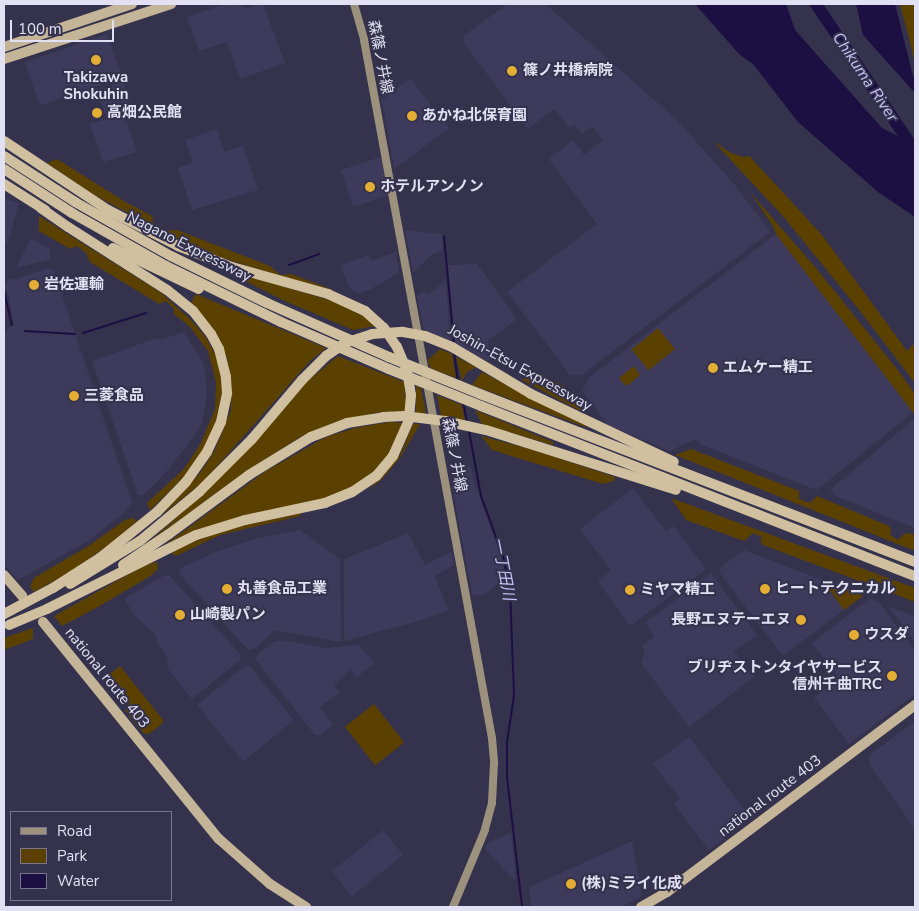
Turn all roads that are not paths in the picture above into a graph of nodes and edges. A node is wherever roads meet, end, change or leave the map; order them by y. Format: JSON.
{"nodes":[{"id":1,"x":132,"y":4,"type":"edge"},
{"id":2,"x":171,"y":4,"type":"edge"},
{"id":3,"x":354,"y":4,"type":"edge"},
{"id":4,"x":4,"y":47,"type":"edge"},
{"id":5,"x":4,"y":59,"type":"edge"},
{"id":6,"x":8,"y":144,"type":"edge"},
{"id":7,"x":4,"y":156,"type":"edge"},
{"id":8,"x":4,"y":168,"type":"edge"},
{"id":9,"x":8,"y":186,"type":"edge"},
{"id":10,"x":41,"y":208,"type":"junction"},
{"id":11,"x":108,"y":210,"type":"junction"},
{"id":12,"x":281,"y":322,"type":"junction"},
{"id":13,"x":369,"y":348,"type":"joint"},
{"id":14,"x":389,"y":357,"type":"junction"},
{"id":15,"x":671,"y":464,"type":"junction"},
{"id":16,"x":668,"y":484,"type":"junction"},
{"id":17,"x":915,"y":562,"type":"edge"},
{"id":18,"x":4,"y":575,"type":"edge"},
{"id":19,"x":915,"y":576,"type":"edge"},
{"id":20,"x":22,"y":596,"type":"dead end"},
{"id":21,"x":5,"y":620,"type":"edge"},
{"id":22,"x":43,"y":622,"type":"dead end"},
{"id":23,"x":915,"y":705,"type":"edge"},
{"id":24,"x":306,"y":907,"type":"edge"},
{"id":25,"x":453,"y":907,"type":"edge"},
{"id":26,"x":641,"y":907,"type":"edge"}],
"edges":[{"from":1,"to":4,"type":"highway"},
{"from":2,"to":5,"type":"highway"},
{"from":3,"to":25,"type":"main road","name":"森篠ノ井線"},
{"from":6,"to":11,"type":"highway"},
{"from":7,"to":13,"type":"highway","name":"Nagano Expressway"},
{"from":8,"to":12,"type":"highway","name":"Nagano Expressway"},
{"from":9,"to":10,"type":"highway"},
{"from":10,"to":12,"type":"highway"},
{"from":10,"to":21,"type":"highway"},
{"from":11,"to":14,"type":"highway"},
{"from":11,"to":21,"type":"highway"},
{"from":12,"to":16,"type":"highway","name":"Nagano Expressway","bridge":true},
{"from":13,"to":14,"type":"highway","name":"Joshin-Etsu Expressway"},
{"from":14,"to":15,"type":"highway","name":"Joshin-Etsu Expressway","bridge":true},
{"from":15,"to":17,"type":"highway","name":"Joshin-Etsu Expressway"},
{"from":15,"to":21,"type":"highway","name":"Joshin-Etsu Expressway","bridge":true},
{"from":16,"to":19,"type":"highway"},
{"from":16,"to":21,"type":"highway","bridge":true},
{"from":18,"to":20,"type":"highway"},
{"from":22,"to":24,"type":"highway","name":"national route 403"},
{"from":23,"to":26,"type":"highway","name":"national route 403"}]}
